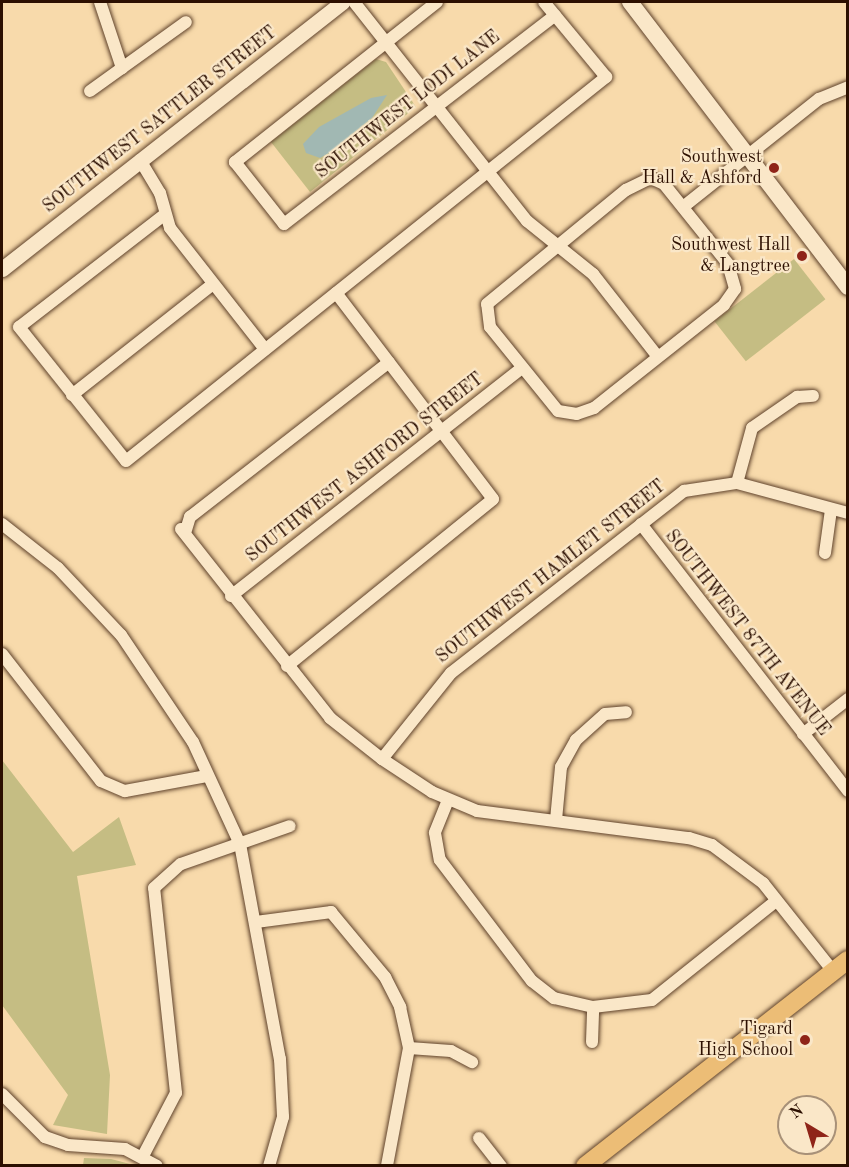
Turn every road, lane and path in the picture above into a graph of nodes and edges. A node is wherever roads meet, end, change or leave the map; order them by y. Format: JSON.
{"nodes":[{"id":1,"x":100,"y":2,"type":"edge"},
{"id":2,"x":342,"y":2,"type":"edge"},
{"id":3,"x":354,"y":2,"type":"edge"},
{"id":4,"x":437,"y":2,"type":"edge"},
{"id":5,"x":544,"y":2,"type":"edge"},
{"id":6,"x":630,"y":2,"type":"edge"},
{"id":7,"x":555,"y":15,"type":"junction"},
{"id":8,"x":186,"y":22,"type":"dead end"},
{"id":9,"x":386,"y":40,"type":"junction"},
{"id":10,"x":122,"y":68,"type":"junction"},
{"id":11,"x":848,"y":87,"type":"edge"},
{"id":12,"x":90,"y":91,"type":"dead end"},
{"id":13,"x":435,"y":106,"type":"junction"},
{"id":14,"x":748,"y":156,"type":"junction"},
{"id":15,"x":140,"y":160,"type":"junction"},
{"id":16,"x":489,"y":171,"type":"junction"},
{"id":17,"x":683,"y":207,"type":"junction"},
{"id":18,"x":164,"y":215,"type":"junction"},
{"id":19,"x":556,"y":245,"type":"junction"},
{"id":20,"x":2,"y":269,"type":"edge"},
{"id":21,"x":213,"y":284,"type":"junction"},
{"id":22,"x":848,"y":287,"type":"edge"},
{"id":23,"x":336,"y":293,"type":"junction"},
{"id":24,"x":265,"y":349,"type":"junction"},
{"id":25,"x":658,"y":357,"type":"junction"},
{"id":26,"x":389,"y":362,"type":"junction"},
{"id":27,"x":522,"y":368,"type":"junction"},
{"id":28,"x":72,"y":395,"type":"junction"},
{"id":29,"x":813,"y":396,"type":"dead end"},
{"id":30,"x":442,"y":430,"type":"junction"},
{"id":31,"x":737,"y":483,"type":"junction"},
{"id":32,"x":831,"y":510,"type":"junction"},
{"id":33,"x":848,"y":513,"type":"edge"},
{"id":34,"x":2,"y":524,"type":"edge"},
{"id":35,"x":641,"y":524,"type":"junction"},
{"id":36,"x":825,"y":553,"type":"dead end"},
{"id":37,"x":231,"y":596,"type":"junction"},
{"id":38,"x":2,"y":654,"type":"edge"},
{"id":39,"x":287,"y":666,"type":"junction"},
{"id":40,"x":848,"y":699,"type":"edge"},
{"id":41,"x":626,"y":712,"type":"dead end"},
{"id":42,"x":803,"y":734,"type":"junction"},
{"id":43,"x":382,"y":759,"type":"junction"},
{"id":44,"x":207,"y":776,"type":"junction"},
{"id":45,"x":848,"y":791,"type":"edge"},
{"id":46,"x":448,"y":800,"type":"junction"},
{"id":47,"x":556,"y":820,"type":"junction"},
{"id":48,"x":290,"y":826,"type":"dead end"},
{"id":49,"x":240,"y":844,"type":"junction"},
{"id":50,"x":776,"y":901,"type":"junction"},
{"id":51,"x":256,"y":922,"type":"junction"},
{"id":52,"x":840,"y":966,"type":"edge"},
{"id":53,"x":592,"y":1007,"type":"junction"},
{"id":54,"x":592,"y":1042,"type":"dead end"},
{"id":55,"x":409,"y":1048,"type":"junction"},
{"id":56,"x":472,"y":1062,"type":"dead end"},
{"id":57,"x":3,"y":1100,"type":"edge"},
{"id":58,"x":479,"y":1138,"type":"dead end"},
{"id":59,"x":143,"y":1156,"type":"junction"},
{"id":60,"x":157,"y":1166,"type":"edge"},
{"id":61,"x":269,"y":1166,"type":"edge"},
{"id":62,"x":387,"y":1166,"type":"edge"},
{"id":63,"x":501,"y":1166,"type":"edge"},
{"id":64,"x":585,"y":1166,"type":"edge"}],
"edges":[{"from":1,"to":10,"type":"street"},
{"from":2,"to":15,"type":"street","name":"SOUTHWEST SATTLER STREET"},
{"from":3,"to":9,"type":"street"},
{"from":4,"to":9,"type":"street"},
{"from":5,"to":7,"type":"street"},
{"from":6,"to":14,"type":"main road"},
{"from":7,"to":13,"type":"street","name":"SOUTHWEST LODI LANE"},
{"from":7,"to":16,"type":"street"},
{"from":8,"to":10,"type":"street"},
{"from":9,"to":13,"type":"street"},
{"from":9,"to":13,"type":"street","name":"SOUTHWEST LODI LANE"},
{"from":10,"to":12,"type":"street"},
{"from":11,"to":14,"type":"street"},
{"from":13,"to":16,"type":"street"},
{"from":14,"to":17,"type":"street"},
{"from":14,"to":22,"type":"main road"},
{"from":15,"to":18,"type":"street"},
{"from":15,"to":20,"type":"street","name":"SOUTHWEST SATTLER STREET"},
{"from":16,"to":19,"type":"street"},
{"from":16,"to":23,"type":"street"},
{"from":17,"to":19,"type":"street"},
{"from":17,"to":25,"type":"street"},
{"from":18,"to":21,"type":"street"},
{"from":18,"to":28,"type":"street"},
{"from":19,"to":25,"type":"street"},
{"from":19,"to":27,"type":"street"},
{"from":21,"to":24,"type":"street"},
{"from":21,"to":28,"type":"street"},
{"from":23,"to":24,"type":"street"},
{"from":23,"to":26,"type":"street"},
{"from":24,"to":28,"type":"street"},
{"from":25,"to":27,"type":"street"},
{"from":26,"to":30,"type":"street"},
{"from":26,"to":37,"type":"street"},
{"from":27,"to":30,"type":"street","name":"SOUTHWEST ASHFORD STREET"},
{"from":29,"to":31,"type":"street"},
{"from":30,"to":37,"type":"street","name":"SOUTHWEST ASHFORD STREET"},
{"from":30,"to":39,"type":"street"},
{"from":31,"to":32,"type":"street","name":"SOUTHWEST HAMLET STREET"},
{"from":31,"to":35,"type":"street","name":"SOUTHWEST HAMLET STREET"},
{"from":32,"to":33,"type":"street","name":"SOUTHWEST HAMLET STREET"},
{"from":32,"to":36,"type":"street"},
{"from":34,"to":44,"type":"street"},
{"from":35,"to":42,"type":"street","name":"SOUTHWEST 87TH AVENUE"},
{"from":35,"to":43,"type":"street","name":"SOUTHWEST HAMLET STREET"},
{"from":37,"to":39,"type":"street"},
{"from":38,"to":44,"type":"street"},
{"from":39,"to":43,"type":"street"},
{"from":40,"to":42,"type":"street"},
{"from":41,"to":47,"type":"street"},
{"from":42,"to":45,"type":"street","name":"SOUTHWEST 87TH AVENUE"},
{"from":43,"to":46,"type":"street"},
{"from":44,"to":49,"type":"street"},
{"from":46,"to":47,"type":"street"},
{"from":46,"to":53,"type":"street"},
{"from":47,"to":50,"type":"street"},
{"from":48,"to":49,"type":"street"},
{"from":49,"to":51,"type":"street"},
{"from":49,"to":59,"type":"street"},
{"from":50,"to":52,"type":"street"},
{"from":50,"to":53,"type":"street"},
{"from":51,"to":55,"type":"street"},
{"from":51,"to":61,"type":"street"},
{"from":52,"to":64,"type":"main road"},
{"from":53,"to":54,"type":"street"},
{"from":55,"to":56,"type":"street"},
{"from":55,"to":62,"type":"street"},
{"from":57,"to":59,"type":"street"},
{"from":58,"to":63,"type":"street"},
{"from":59,"to":60,"type":"street"}]}
